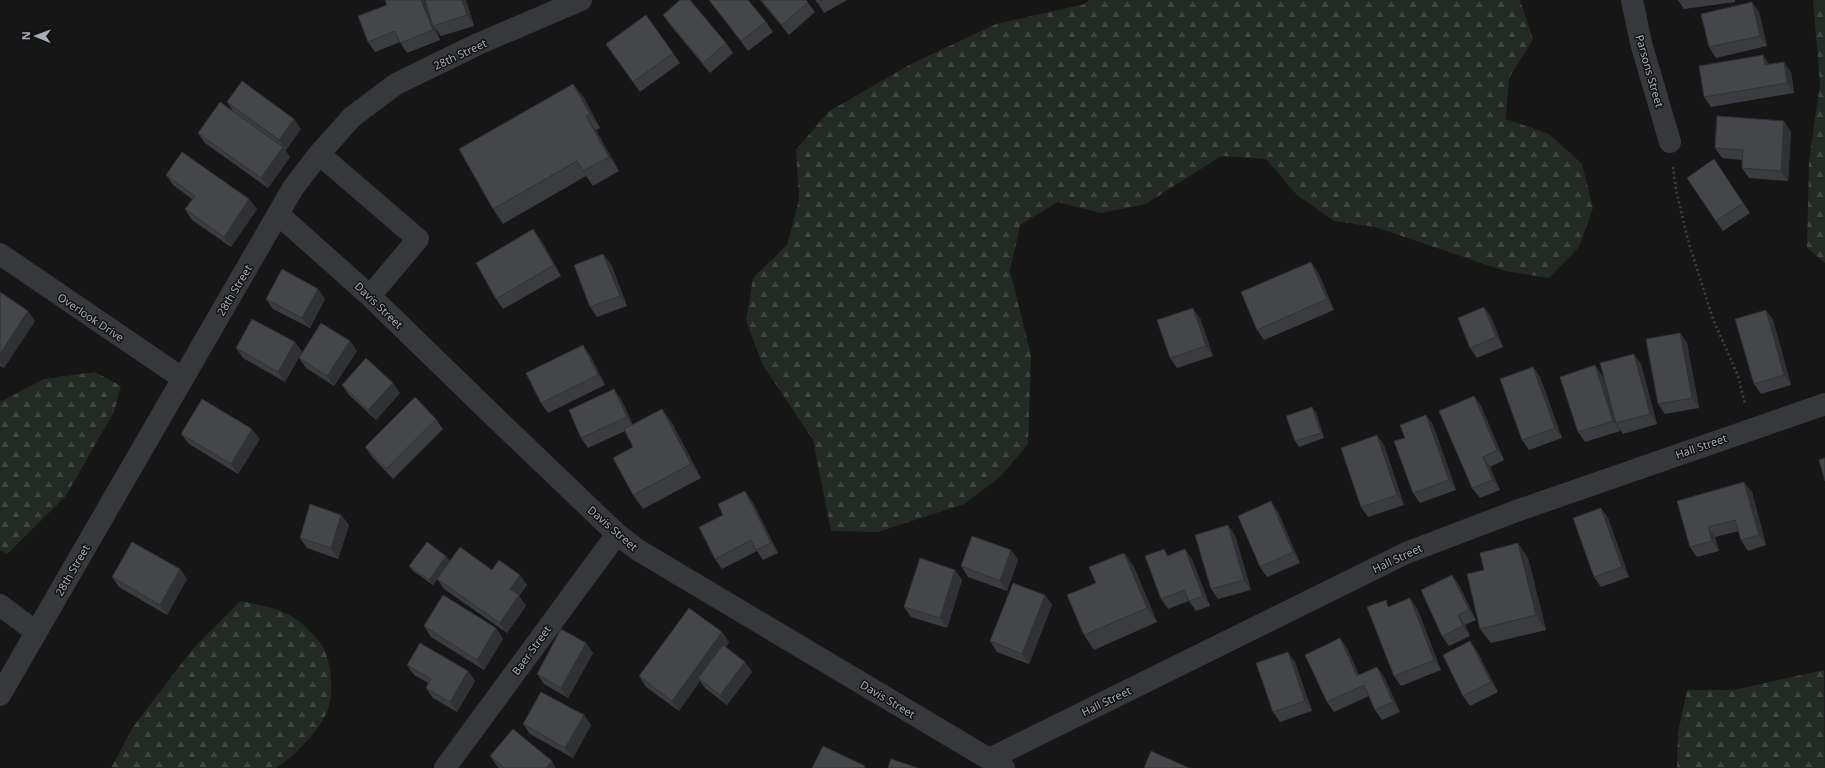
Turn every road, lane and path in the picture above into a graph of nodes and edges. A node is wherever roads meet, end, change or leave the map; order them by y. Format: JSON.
{"nodes":[{"id":1,"x":580,"y":0,"type":"edge"},
{"id":2,"x":1632,"y":0,"type":"edge"},
{"id":3,"x":1670,"y":142,"type":"joint"},
{"id":4,"x":319,"y":154,"type":"junction"},
{"id":5,"x":278,"y":214,"type":"junction"},
{"id":6,"x":0,"y":254,"type":"edge"},
{"id":7,"x":370,"y":296,"type":"junction"},
{"id":8,"x":182,"y":378,"type":"junction"},
{"id":9,"x":1825,"y":404,"type":"edge"},
{"id":10,"x":1752,"y":429,"type":"junction"},
{"id":11,"x":618,"y":534,"type":"junction"},
{"id":12,"x":0,"y":605,"type":"edge"},
{"id":13,"x":36,"y":632,"type":"junction"},
{"id":14,"x":0,"y":695,"type":"edge"},
{"id":15,"x":996,"y":763,"type":"edge"},
{"id":16,"x":445,"y":768,"type":"edge"}],
"edges":[{"from":1,"to":4,"type":"street","name":"28th Street"},
{"from":2,"to":3,"type":"street","name":"Parsons Street"},
{"from":3,"to":10,"type":"path"},
{"from":4,"to":5,"type":"street","name":"28th Street"},
{"from":4,"to":7,"type":"street"},
{"from":5,"to":7,"type":"street","name":"Davis Street"},
{"from":5,"to":8,"type":"street","name":"28th Street"},
{"from":6,"to":8,"type":"street","name":"Overlook Drive"},
{"from":7,"to":11,"type":"street","name":"Davis Street"},
{"from":8,"to":13,"type":"street","name":"28th Street"},
{"from":9,"to":10,"type":"street","name":"Hall Street"},
{"from":10,"to":15,"type":"street","name":"Hall Street"},
{"from":11,"to":15,"type":"street","name":"Davis Street"},
{"from":11,"to":16,"type":"street","name":"Baer Street"},
{"from":12,"to":13,"type":"street"},
{"from":13,"to":14,"type":"street","name":"28th Street"}]}
